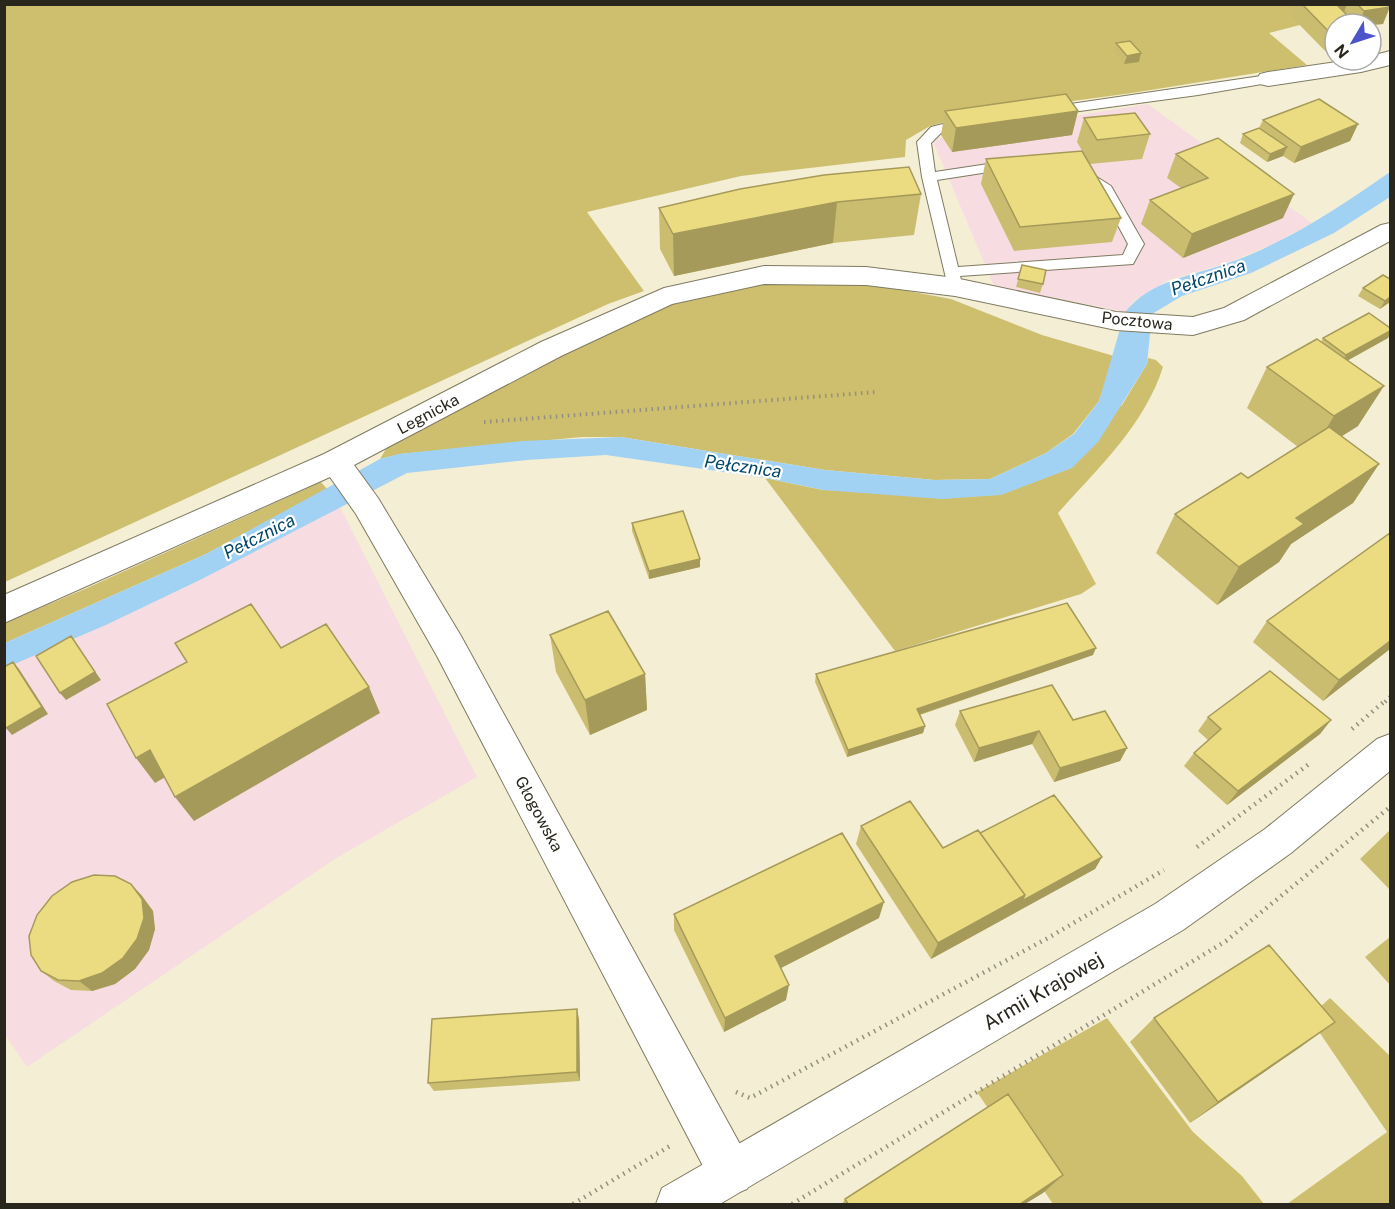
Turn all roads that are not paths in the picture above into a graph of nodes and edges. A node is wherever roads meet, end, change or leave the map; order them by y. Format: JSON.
{"nodes":[{"id":1,"x":1390,"y":58,"type":"edge"},
{"id":2,"x":1268,"y":79,"type":"joint"},
{"id":3,"x":1034,"y":113,"type":"edge"},
{"id":4,"x":978,"y":121,"type":"edge"},
{"id":5,"x":1018,"y":164,"type":"edge"},
{"id":6,"x":1067,"y":166,"type":"edge"},
{"id":7,"x":929,"y":177,"type":"junction"},
{"id":8,"x":1390,"y":231,"type":"edge"},
{"id":9,"x":866,"y":276,"type":"joint"},
{"id":10,"x":953,"y":280,"type":"junction"},
{"id":11,"x":335,"y":462,"type":"junction"},
{"id":12,"x":4,"y":610,"type":"edge"},
{"id":13,"x":1390,"y":750,"type":"edge"},
{"id":14,"x":731,"y":1173,"type":"junction"},
{"id":15,"x":678,"y":1204,"type":"edge"}],
"edges":[{"from":1,"to":2,"type":"street"},
{"from":2,"to":3,"type":"lane"},
{"from":4,"to":7,"type":"lane"},
{"from":5,"to":7,"type":"lane"},
{"from":6,"to":10,"type":"lane"},
{"from":7,"to":10,"type":"lane"},
{"from":8,"to":10,"type":"street","name":"Pocztowa"},
{"from":9,"to":10,"type":"street","name":"Pocztowa"},
{"from":9,"to":11,"type":"street","name":"Legnicka"},
{"from":11,"to":12,"type":"street","name":"Legnicka"},
{"from":11,"to":14,"type":"street","name":"Głogowska"},
{"from":13,"to":14,"type":"street","name":"Armii Krajowej"},
{"from":14,"to":15,"type":"street","name":"Armii Krajowej"}]}
